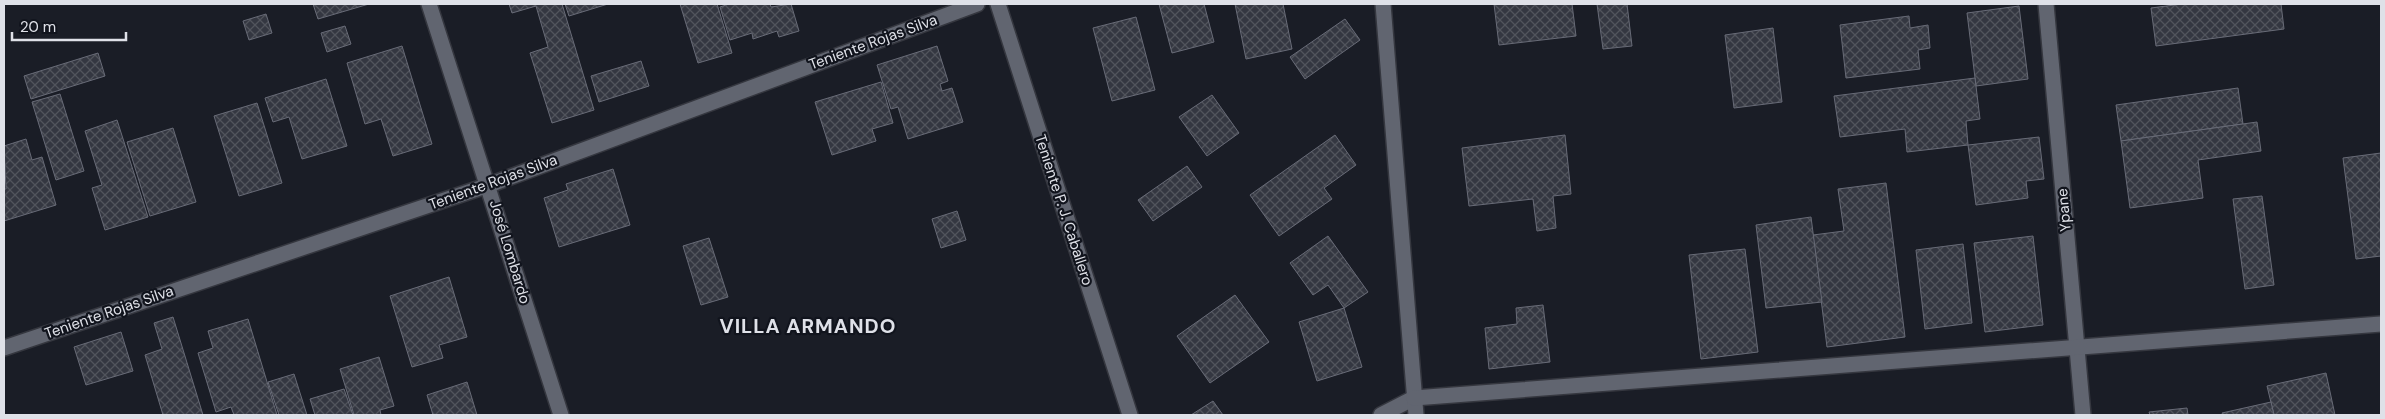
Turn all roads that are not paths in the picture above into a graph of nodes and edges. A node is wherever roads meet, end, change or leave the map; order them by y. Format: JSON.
{"nodes":[{"id":1,"x":429,"y":4,"type":"edge"},
{"id":2,"x":977,"y":4,"type":"edge"},
{"id":3,"x":998,"y":4,"type":"edge"},
{"id":4,"x":1384,"y":4,"type":"edge"},
{"id":5,"x":2046,"y":4,"type":"edge"},
{"id":6,"x":489,"y":185,"type":"junction"},
{"id":7,"x":2381,"y":324,"type":"edge"},
{"id":8,"x":2076,"y":346,"type":"junction"},
{"id":9,"x":4,"y":348,"type":"edge"},
{"id":10,"x":1414,"y":398,"type":"junction"},
{"id":11,"x":561,"y":415,"type":"edge"},
{"id":12,"x":1130,"y":415,"type":"edge"},
{"id":13,"x":1380,"y":415,"type":"edge"},
{"id":14,"x":1416,"y":415,"type":"edge"},
{"id":15,"x":2083,"y":415,"type":"edge"}],
"edges":[{"from":1,"to":6,"type":"street","name":"José Lombardo"},
{"from":2,"to":6,"type":"street","name":"Teniente Rojas Silva"},
{"from":3,"to":12,"type":"street","name":"Teniente P. J. Caballero"},
{"from":4,"to":10,"type":"street"},
{"from":5,"to":8,"type":"street","name":"Ypane"},
{"from":6,"to":9,"type":"street","name":"Teniente Rojas Silva"},
{"from":6,"to":11,"type":"street","name":"José Lombardo"},
{"from":7,"to":8,"type":"street"},
{"from":8,"to":10,"type":"street"},
{"from":8,"to":15,"type":"street","name":"Ypane"},
{"from":10,"to":13,"type":"street"},
{"from":10,"to":14,"type":"street"}]}
